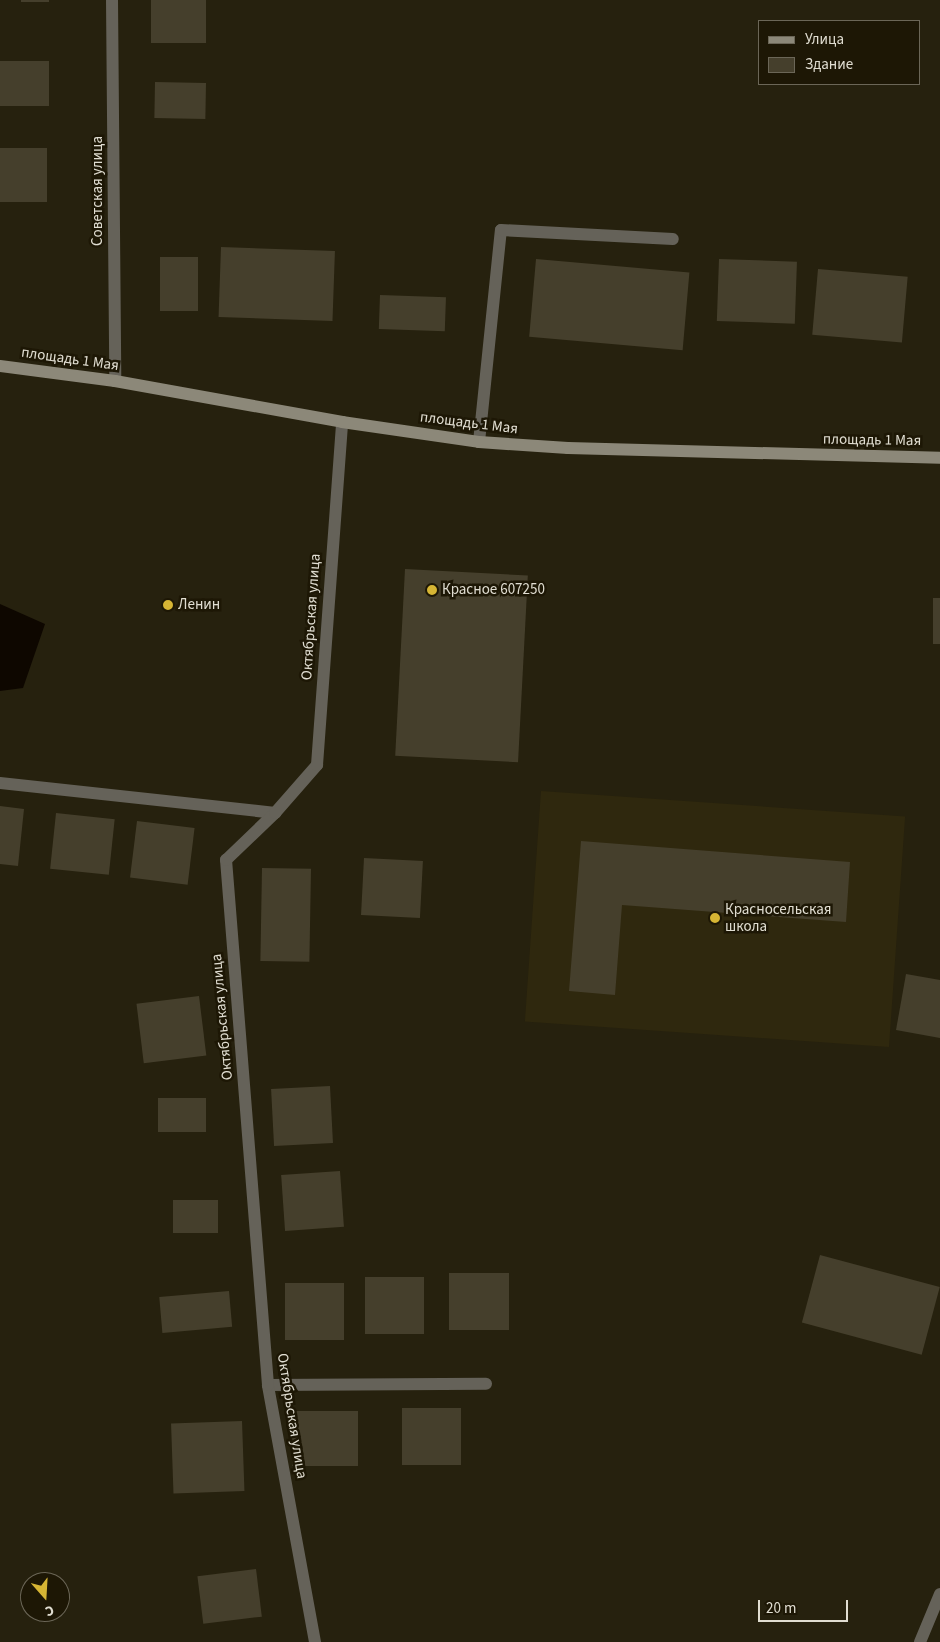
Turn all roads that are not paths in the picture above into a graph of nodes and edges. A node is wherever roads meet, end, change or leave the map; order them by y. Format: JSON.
{"nodes":[{"id":1,"x":112,"y":0,"type":"edge"},
{"id":2,"x":673,"y":239,"type":"dead end"},
{"id":3,"x":0,"y":366,"type":"edge"},
{"id":4,"x":116,"y":381,"type":"junction"},
{"id":5,"x":342,"y":422,"type":"junction"},
{"id":6,"x":479,"y":442,"type":"junction"},
{"id":7,"x":940,"y":458,"type":"edge"},
{"id":8,"x":0,"y":783,"type":"edge"},
{"id":9,"x":275,"y":813,"type":"junction"},
{"id":10,"x":486,"y":1384,"type":"dead end"},
{"id":11,"x":268,"y":1385,"type":"junction"},
{"id":12,"x":940,"y":1594,"type":"edge"},
{"id":13,"x":315,"y":1642,"type":"edge"},
{"id":14,"x":920,"y":1642,"type":"edge"}],
"edges":[{"from":1,"to":4,"type":"street","name":"Советская улица"},
{"from":2,"to":6,"type":"street"},
{"from":3,"to":4,"type":"street","name":"площадь 1 Мая"},
{"from":4,"to":5,"type":"street","name":"площадь 1 Мая"},
{"from":5,"to":6,"type":"street","name":"площадь 1 Мая"},
{"from":5,"to":9,"type":"street","name":"Октябрьская улица"},
{"from":6,"to":7,"type":"street","name":"площадь 1 Мая"},
{"from":8,"to":9,"type":"street"},
{"from":9,"to":11,"type":"street","name":"Октябрьская улица"},
{"from":10,"to":11,"type":"street"},
{"from":11,"to":13,"type":"street","name":"Октябрьская улица"},
{"from":12,"to":14,"type":"street"}]}
